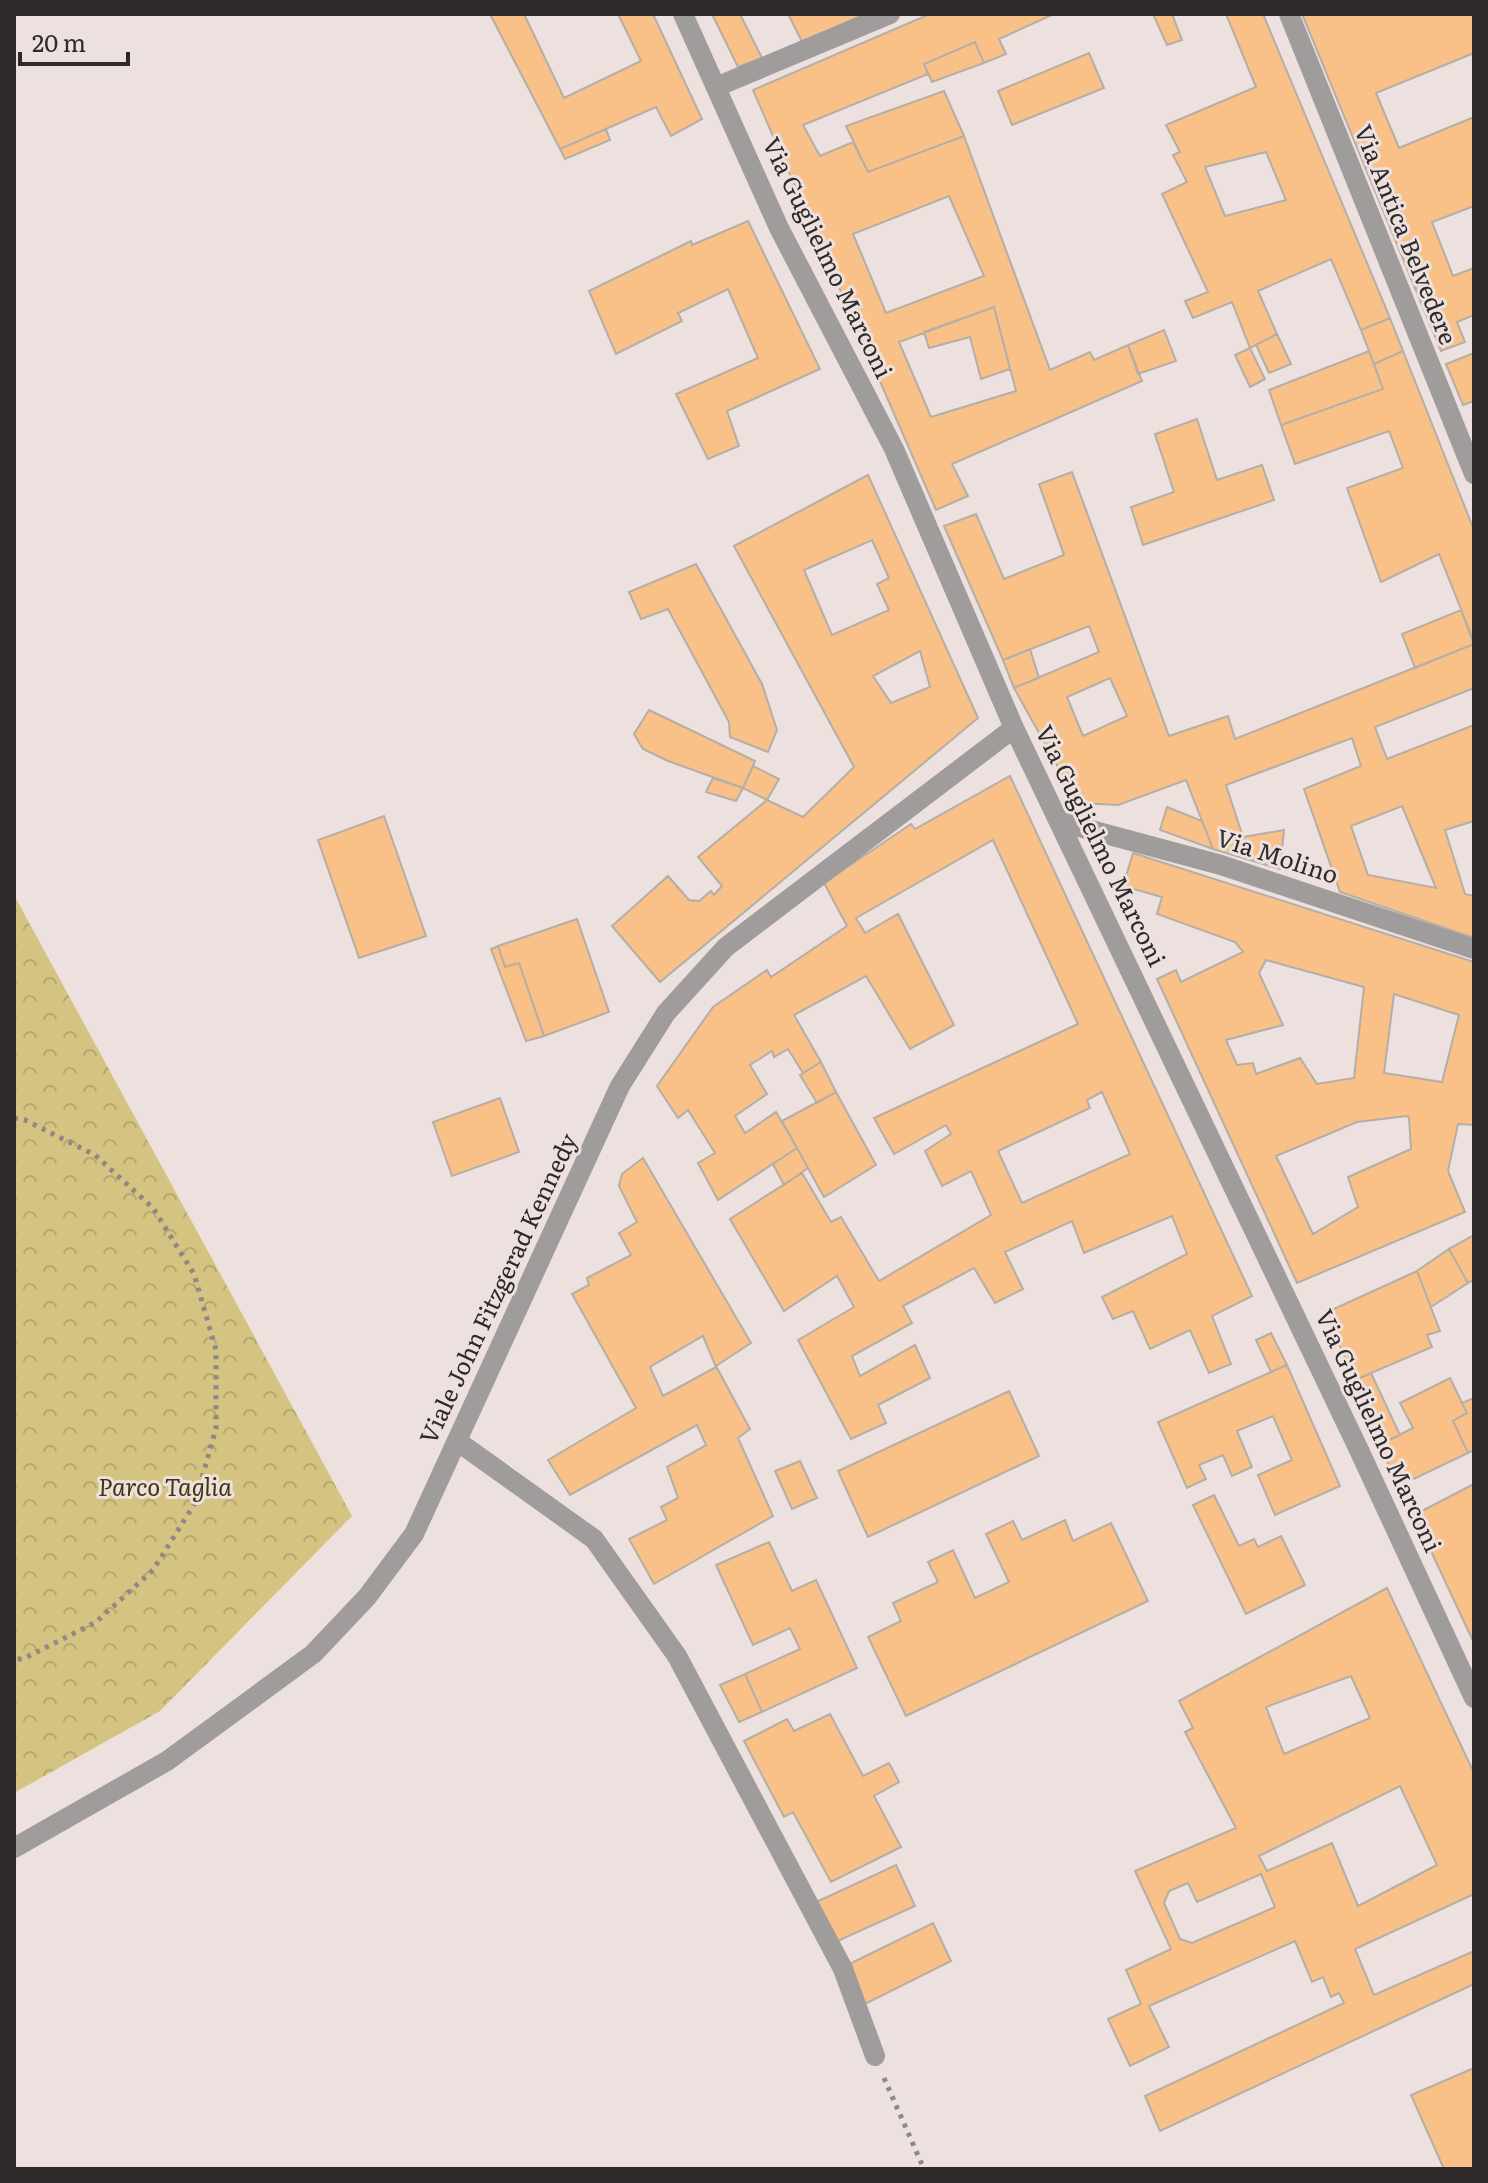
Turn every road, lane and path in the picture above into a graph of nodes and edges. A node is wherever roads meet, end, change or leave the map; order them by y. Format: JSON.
{"nodes":[{"id":1,"x":683,"y":14,"type":"edge"},
{"id":2,"x":890,"y":14,"type":"edge"},
{"id":3,"x":1289,"y":14,"type":"edge"},
{"id":4,"x":716,"y":87,"type":"junction"},
{"id":5,"x":1474,"y":474,"type":"edge"},
{"id":6,"x":1014,"y":728,"type":"junction"},
{"id":7,"x":1061,"y":822,"type":"junction"},
{"id":8,"x":1474,"y":949,"type":"edge"},
{"id":9,"x":14,"y":1118,"type":"edge"},
{"id":10,"x":457,"y":1441,"type":"junction"},
{"id":11,"x":14,"y":1660,"type":"edge"},
{"id":12,"x":1474,"y":1698,"type":"edge"},
{"id":13,"x":14,"y":1848,"type":"edge"},
{"id":14,"x":875,"y":2056,"type":"joint"},
{"id":15,"x":924,"y":2169,"type":"edge"}],
"edges":[{"from":1,"to":4,"type":"street","name":"Via Guglielmo Marconi"},
{"from":2,"to":4,"type":"street"},
{"from":3,"to":5,"type":"street","name":"Via Antica Belvedere"},
{"from":4,"to":6,"type":"street","name":"Via Guglielmo Marconi"},
{"from":6,"to":7,"type":"street","name":"Via Guglielmo Marconi"},
{"from":6,"to":10,"type":"street","name":"Viale John Fitzgerad Kennedy"},
{"from":7,"to":8,"type":"street","name":"Via Molino"},
{"from":7,"to":12,"type":"street","name":"Via Guglielmo Marconi"},
{"from":9,"to":11,"type":"path"},
{"from":10,"to":13,"type":"street","name":"Viale John Fitzgerad Kennedy"},
{"from":10,"to":14,"type":"street"},
{"from":14,"to":15,"type":"path"}]}
